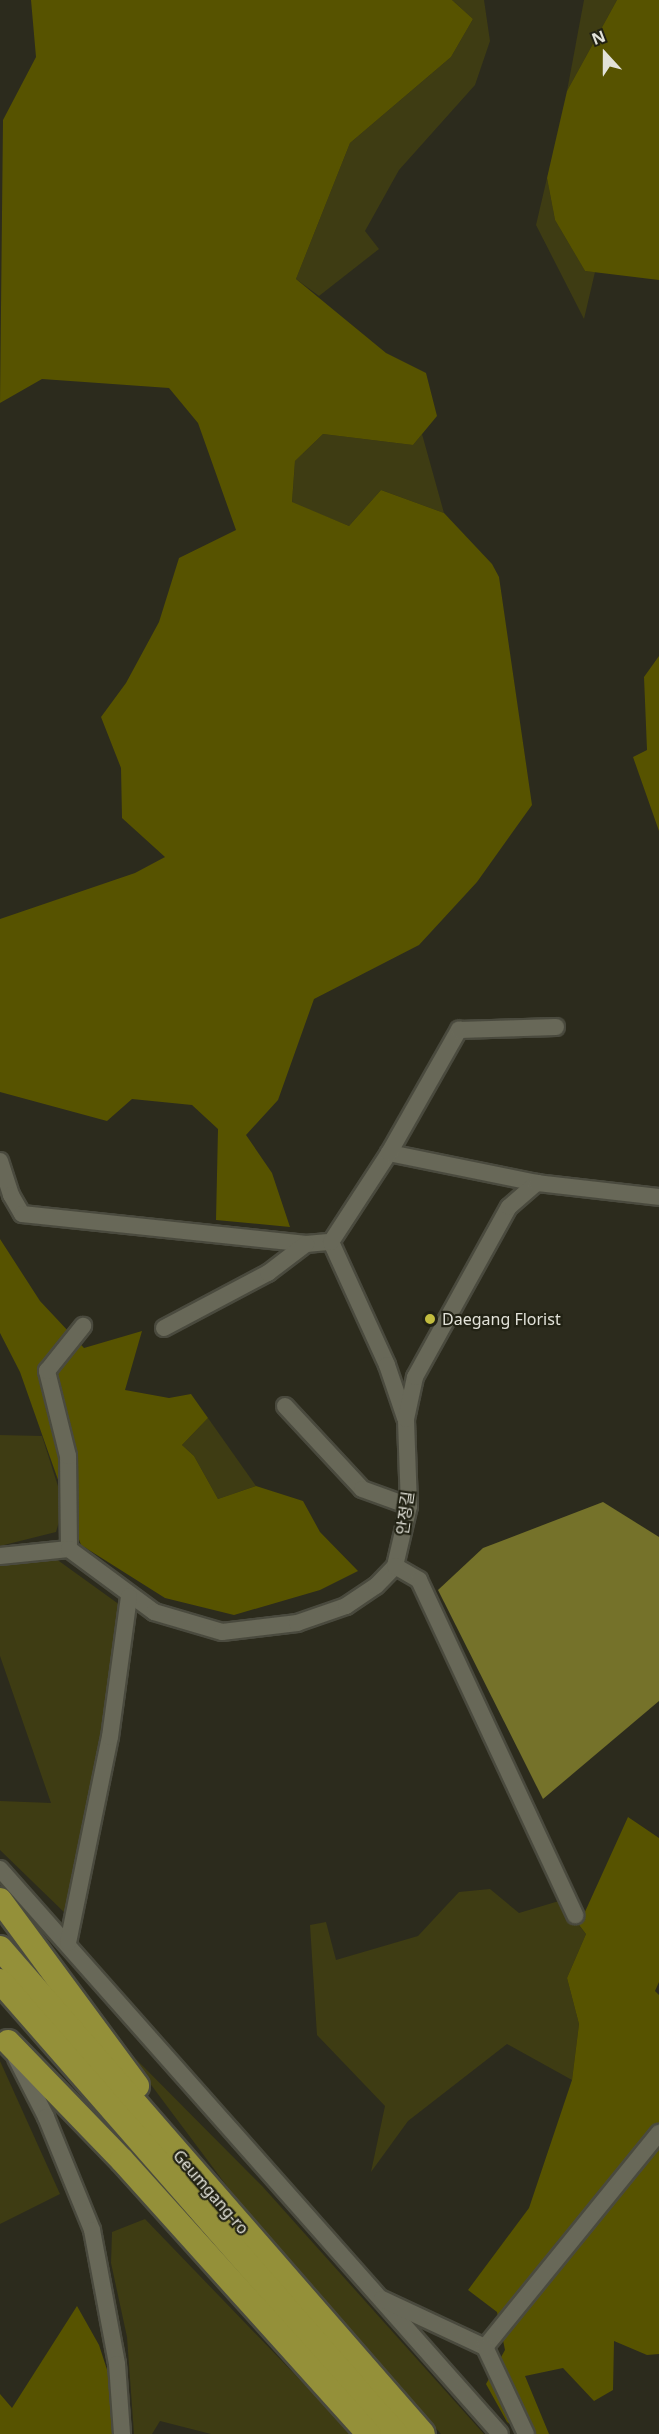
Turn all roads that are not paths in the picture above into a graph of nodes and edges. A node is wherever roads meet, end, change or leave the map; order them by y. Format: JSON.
{"nodes":[{"id":1,"x":556,"y":1027,"type":"dead end"},
{"id":2,"x":388,"y":1153,"type":"junction"},
{"id":3,"x":0,"y":1161,"type":"edge"},
{"id":4,"x":537,"y":1183,"type":"junction"},
{"id":5,"x":659,"y":1197,"type":"edge"},
{"id":6,"x":331,"y":1242,"type":"junction"},
{"id":7,"x":306,"y":1244,"type":"junction"},
{"id":8,"x":83,"y":1326,"type":"dead end"},
{"id":9,"x":164,"y":1328,"type":"dead end"},
{"id":10,"x":285,"y":1406,"type":"dead end"},
{"id":11,"x":406,"y":1419,"type":"junction"},
{"id":12,"x":410,"y":1506,"type":"junction"},
{"id":13,"x":69,"y":1549,"type":"junction"},
{"id":14,"x":0,"y":1557,"type":"edge"},
{"id":15,"x":395,"y":1566,"type":"junction"},
{"id":16,"x":129,"y":1596,"type":"junction"},
{"id":17,"x":0,"y":1869,"type":"edge"},
{"id":18,"x":0,"y":1900,"type":"edge"},
{"id":19,"x":574,"y":1915,"type":"dead end"},
{"id":20,"x":68,"y":1943,"type":"junction"},
{"id":21,"x":0,"y":1948,"type":"edge"},
{"id":22,"x":0,"y":1981,"type":"edge"},
{"id":23,"x":4,"y":2039,"type":"edge"},
{"id":24,"x":659,"y":2133,"type":"edge"},
{"id":25,"x":248,"y":2235,"type":"junction"},
{"id":26,"x":375,"y":2295,"type":"junction"},
{"id":27,"x":485,"y":2347,"type":"junction"},
{"id":28,"x":122,"y":2434,"type":"edge"},
{"id":29,"x":369,"y":2434,"type":"edge"},
{"id":30,"x":396,"y":2434,"type":"edge"},
{"id":31,"x":423,"y":2434,"type":"edge"},
{"id":32,"x":500,"y":2434,"type":"edge"},
{"id":33,"x":526,"y":2434,"type":"edge"}],
"edges":[{"from":1,"to":2,"type":"street"},
{"from":2,"to":4,"type":"street"},
{"from":2,"to":6,"type":"street"},
{"from":3,"to":7,"type":"street"},
{"from":4,"to":5,"type":"street"},
{"from":4,"to":11,"type":"street","name":"안정길"},
{"from":6,"to":7,"type":"street"},
{"from":6,"to":11,"type":"street"},
{"from":7,"to":9,"type":"street"},
{"from":8,"to":13,"type":"street"},
{"from":10,"to":12,"type":"street"},
{"from":11,"to":12,"type":"street","name":"안정길"},
{"from":12,"to":15,"type":"street","name":"안정길"},
{"from":13,"to":14,"type":"street"},
{"from":13,"to":16,"type":"street"},
{"from":15,"to":16,"type":"street"},
{"from":15,"to":19,"type":"street"},
{"from":16,"to":20,"type":"street"},
{"from":17,"to":20,"type":"street"},
{"from":18,"to":25,"type":"highway"},
{"from":20,"to":26,"type":"street"},
{"from":21,"to":25,"type":"highway","name":"Geumgang-ro"},
{"from":22,"to":30,"type":"highway","name":"Geumgang-ro"},
{"from":23,"to":28,"type":"street"},
{"from":23,"to":29,"type":"highway"},
{"from":24,"to":27,"type":"street"},
{"from":25,"to":31,"type":"highway","name":"Geumgang-ro"},
{"from":26,"to":27,"type":"street"},
{"from":26,"to":32,"type":"street"},
{"from":27,"to":33,"type":"street"}]}
